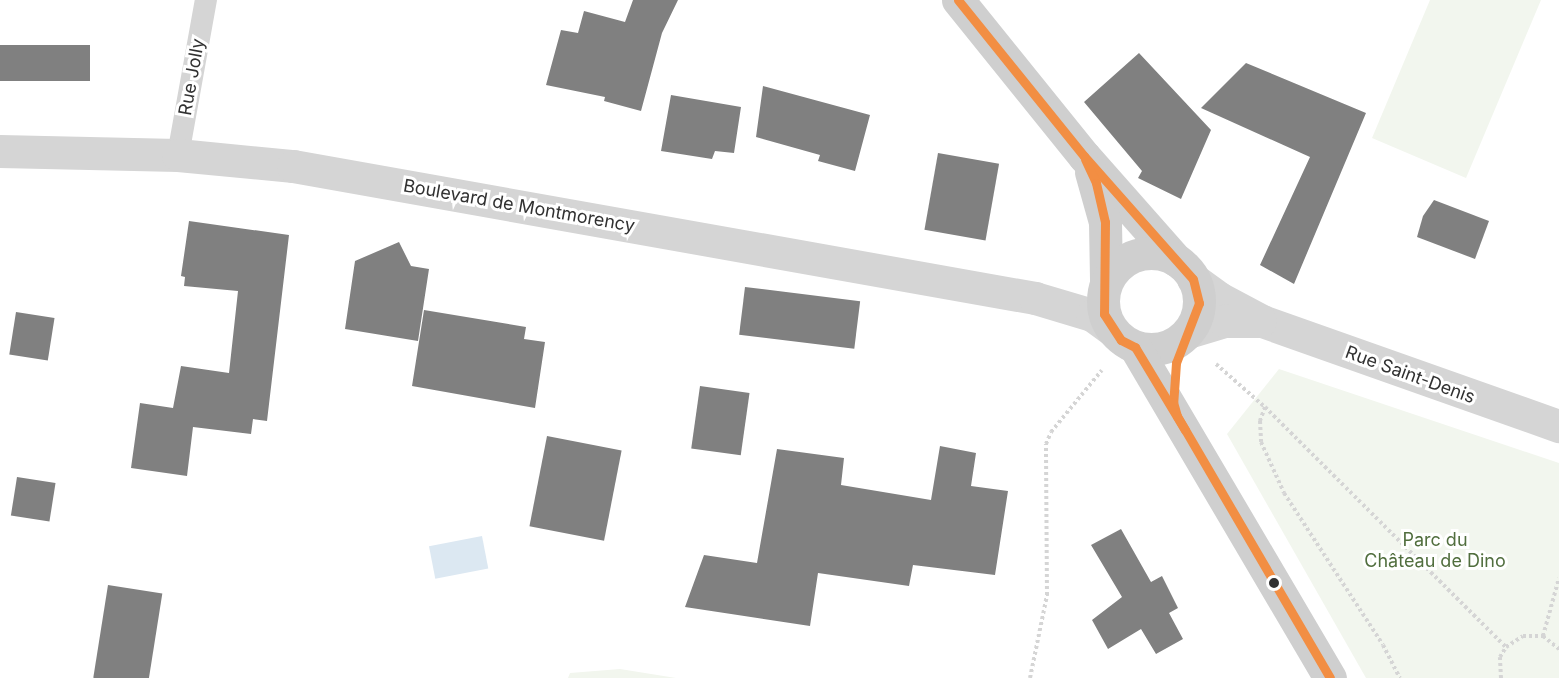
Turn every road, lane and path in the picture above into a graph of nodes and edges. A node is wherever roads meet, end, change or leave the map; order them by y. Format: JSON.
{"nodes":[{"id":1,"x":206,"y":0,"type":"edge"},
{"id":2,"x":958,"y":0,"type":"edge"},
{"id":3,"x":0,"y":151,"type":"edge"},
{"id":4,"x":178,"y":155,"type":"junction"},
{"id":5,"x":1084,"y":156,"type":"junction"},
{"id":6,"x":1185,"y":269,"type":"junction"},
{"id":7,"x":1106,"y":284,"type":"junction"},
{"id":8,"x":1035,"y":298,"type":"junction"},
{"id":9,"x":1262,"y":321,"type":"junction"},
{"id":10,"x":1186,"y":334,"type":"junction"},
{"id":11,"x":1123,"y":339,"type":"junction"},
{"id":12,"x":1265,"y":407,"type":"junction"},
{"id":13,"x":1177,"y":416,"type":"junction"},
{"id":14,"x":1559,"y":426,"type":"edge"},
{"id":15,"x":1559,"y":578,"type":"edge"},
{"id":16,"x":1543,"y":636,"type":"junction"},
{"id":17,"x":1506,"y":647,"type":"junction"},
{"id":18,"x":1559,"y":649,"type":"edge"},
{"id":19,"x":1030,"y":678,"type":"edge"},
{"id":20,"x":1330,"y":678,"type":"edge"},
{"id":21,"x":1400,"y":678,"type":"edge"},
{"id":22,"x":1501,"y":678,"type":"edge"}],
"edges":[{"from":1,"to":4,"type":"lane","name":"Rue Jolly"},
{"from":2,"to":5,"type":"main road"},
{"from":3,"to":4,"type":"street","name":"Boulevard de Montmorency"},
{"from":4,"to":8,"type":"street","name":"Boulevard de Montmorency"},
{"from":5,"to":6,"type":"main road"},
{"from":5,"to":7,"type":"main road"},
{"from":6,"to":7,"type":"main road"},
{"from":6,"to":9,"type":"street","name":"Rue Saint-Denis"},
{"from":6,"to":10,"type":"main road"},
{"from":7,"to":8,"type":"street","name":"Boulevard de Montmorency"},
{"from":7,"to":11,"type":"main road"},
{"from":8,"to":11,"type":"street","name":"Boulevard de Montmorency"},
{"from":9,"to":10,"type":"street","name":"Rue Saint-Denis"},
{"from":9,"to":14,"type":"street","name":"Rue Saint-Denis"},
{"from":10,"to":11,"type":"main road"},
{"from":10,"to":12,"type":"path"},
{"from":10,"to":13,"type":"main road"},
{"from":11,"to":13,"type":"main road"},
{"from":11,"to":19,"type":"path"},
{"from":12,"to":17,"type":"path"},
{"from":12,"to":21,"type":"path"},
{"from":13,"to":20,"type":"main road"},
{"from":15,"to":16,"type":"path"},
{"from":16,"to":17,"type":"path"},
{"from":16,"to":18,"type":"path"},
{"from":17,"to":22,"type":"path"}]}
